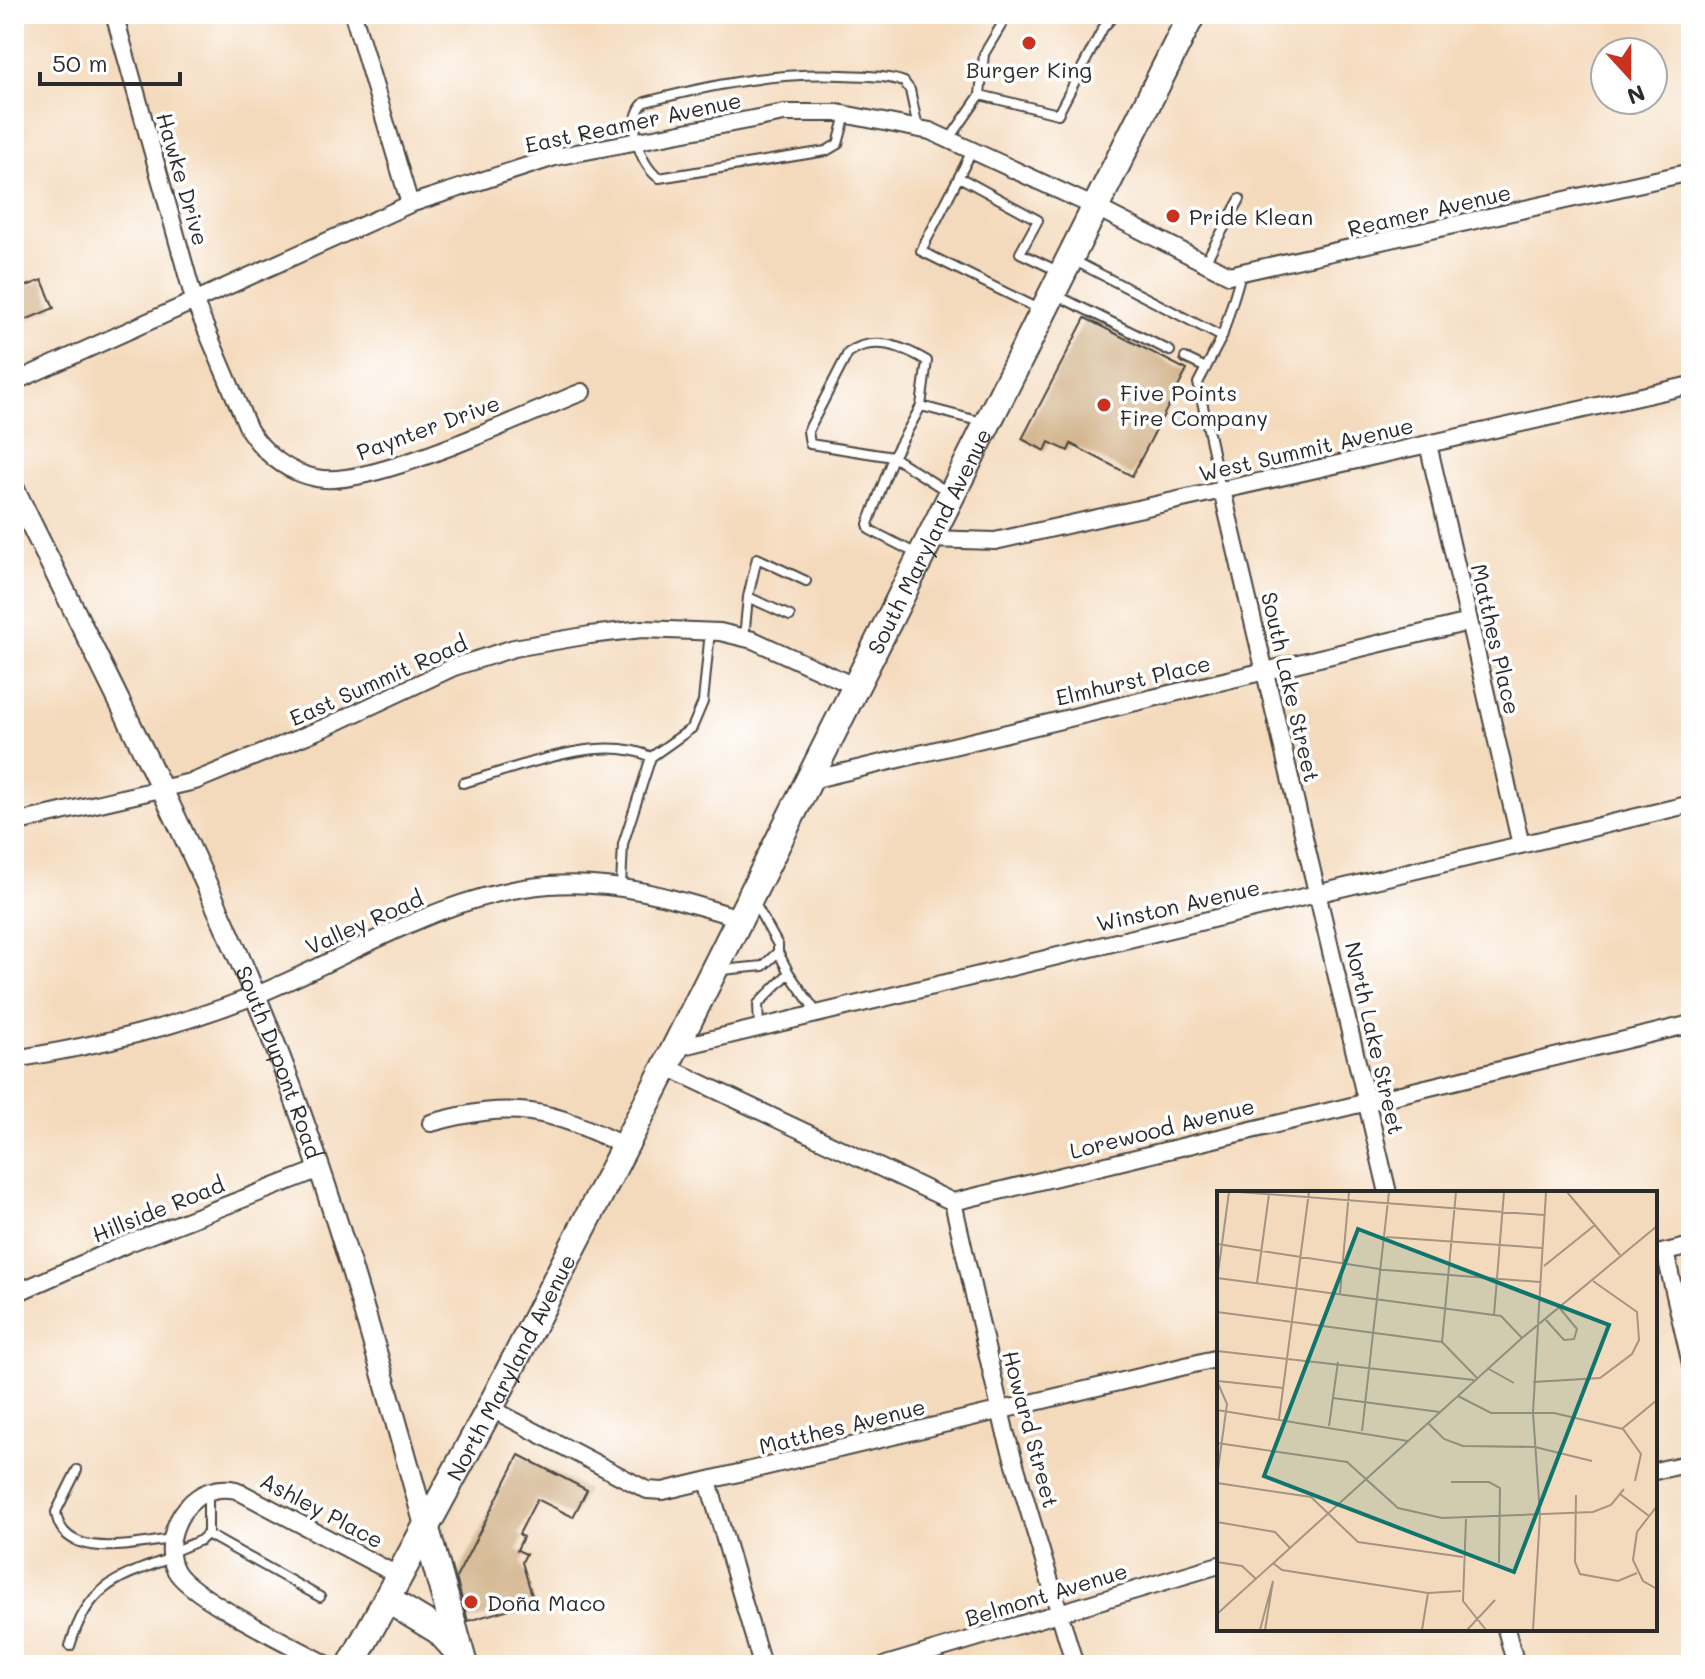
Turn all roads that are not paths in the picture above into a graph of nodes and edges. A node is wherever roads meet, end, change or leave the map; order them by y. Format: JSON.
{"nodes":[{"id":1,"x":353,"y":14,"type":"edge"},
{"id":2,"x":1008,"y":14,"type":"edge"},
{"id":3,"x":1115,"y":14,"type":"edge"},
{"id":4,"x":1192,"y":14,"type":"edge"},
{"id":5,"x":116,"y":21,"type":"dead end"},
{"id":6,"x":980,"y":95,"type":"junction"},
{"id":7,"x":846,"y":115,"type":"junction"},
{"id":8,"x":918,"y":129,"type":"junction"},
{"id":9,"x":949,"y":140,"type":"junction"},
{"id":10,"x":636,"y":142,"type":"junction"},
{"id":11,"x":973,"y":151,"type":"junction"},
{"id":12,"x":1691,"y":172,"type":"edge"},
{"id":13,"x":959,"y":177,"type":"junction"},
{"id":14,"x":1240,"y":199,"type":"dead end"},
{"id":15,"x":410,"y":204,"type":"junction"},
{"id":16,"x":1095,"y":207,"type":"junction"},
{"id":17,"x":1204,"y":265,"type":"junction"},
{"id":18,"x":1241,"y":274,"type":"junction"},
{"id":19,"x":1056,"y":284,"type":"junction"},
{"id":20,"x":195,"y":303,"type":"junction"},
{"id":21,"x":1222,"y":337,"type":"junction"},
{"id":22,"x":1170,"y":351,"type":"dead end"},
{"id":23,"x":1185,"y":358,"type":"dead end"},
{"id":24,"x":1206,"y":368,"type":"junction"},
{"id":25,"x":14,"y":382,"type":"edge"},
{"id":26,"x":1691,"y":385,"type":"edge"},
{"id":27,"x":582,"y":392,"type":"dead end"},
{"id":28,"x":921,"y":406,"type":"junction"},
{"id":29,"x":987,"y":423,"type":"junction"},
{"id":30,"x":1428,"y":444,"type":"junction"},
{"id":31,"x":893,"y":457,"type":"junction"},
{"id":32,"x":14,"y":489,"type":"edge"},
{"id":33,"x":1222,"y":490,"type":"junction"},
{"id":34,"x":951,"y":494,"type":"junction"},
{"id":35,"x":925,"y":548,"type":"junction"},
{"id":36,"x":806,"y":581,"type":"dead end"},
{"id":37,"x":748,"y":597,"type":"junction"},
{"id":38,"x":790,"y":616,"type":"dead end"},
{"id":39,"x":1469,"y":622,"type":"junction"},
{"id":40,"x":710,"y":631,"type":"junction"},
{"id":41,"x":744,"y":638,"type":"junction"},
{"id":42,"x":1265,"y":671,"type":"junction"},
{"id":43,"x":854,"y":686,"type":"junction"},
{"id":44,"x":651,"y":757,"type":"junction"},
{"id":45,"x":807,"y":781,"type":"junction"},
{"id":46,"x":463,"y":783,"type":"dead end"},
{"id":47,"x":161,"y":791,"type":"junction"},
{"id":48,"x":1691,"y":804,"type":"edge"},
{"id":49,"x":14,"y":823,"type":"edge"},
{"id":50,"x":1521,"y":845,"type":"junction"},
{"id":51,"x":621,"y":886,"type":"junction"},
{"id":52,"x":1318,"y":894,"type":"junction"},
{"id":53,"x":744,"y":906,"type":"junction"},
{"id":54,"x":778,"y":952,"type":"junction"},
{"id":55,"x":713,"y":970,"type":"junction"},
{"id":56,"x":789,"y":973,"type":"junction"},
{"id":57,"x":255,"y":995,"type":"junction"},
{"id":58,"x":817,"y":1014,"type":"junction"},
{"id":59,"x":1691,"y":1024,"type":"edge"},
{"id":60,"x":759,"y":1027,"type":"junction"},
{"id":61,"x":670,"y":1057,"type":"junction"},
{"id":62,"x":14,"y":1059,"type":"edge"},
{"id":63,"x":1367,"y":1101,"type":"junction"},
{"id":64,"x":431,"y":1123,"type":"dead end"},
{"id":65,"x":624,"y":1146,"type":"junction"},
{"id":66,"x":320,"y":1169,"type":"junction"},
{"id":67,"x":1388,"y":1191,"type":"edge"},
{"id":68,"x":953,"y":1202,"type":"junction"},
{"id":69,"x":1691,"y":1246,"type":"edge"},
{"id":70,"x":1660,"y":1254,"type":"edge"},
{"id":71,"x":14,"y":1294,"type":"edge"},
{"id":72,"x":1217,"y":1358,"type":"edge"},
{"id":73,"x":1691,"y":1364,"type":"edge"},
{"id":74,"x":490,"y":1408,"type":"junction"},
{"id":75,"x":1000,"y":1410,"type":"junction"},
{"id":76,"x":1691,"y":1463,"type":"edge"},
{"id":77,"x":77,"y":1470,"type":"dead end"},
{"id":78,"x":1657,"y":1471,"type":"edge"},
{"id":79,"x":708,"y":1481,"type":"junction"},
{"id":80,"x":208,"y":1492,"type":"junction"},
{"id":81,"x":426,"y":1529,"type":"junction"},
{"id":82,"x":207,"y":1534,"type":"junction"},
{"id":83,"x":172,"y":1550,"type":"junction"},
{"id":84,"x":1217,"y":1566,"type":"edge"},
{"id":85,"x":401,"y":1577,"type":"junction"},
{"id":86,"x":320,"y":1597,"type":"dead end"},
{"id":87,"x":388,"y":1600,"type":"junction"},
{"id":88,"x":1060,"y":1612,"type":"junction"},
{"id":89,"x":1507,"y":1631,"type":"edge"},
{"id":90,"x":70,"y":1646,"type":"dead end"},
{"id":91,"x":463,"y":1661,"type":"edge"},
{"id":92,"x":328,"y":1665,"type":"edge"},
{"id":93,"x":351,"y":1665,"type":"edge"},
{"id":94,"x":762,"y":1665,"type":"edge"},
{"id":95,"x":886,"y":1665,"type":"edge"},
{"id":96,"x":1075,"y":1665,"type":"edge"},
{"id":97,"x":1516,"y":1665,"type":"edge"}],
"edges":[{"from":1,"to":15,"type":"street"},
{"from":2,"to":6,"type":"lane"},
{"from":3,"to":6,"type":"lane"},
{"from":4,"to":16,"type":"main road","name":"South Maryland Avenue"},
{"from":5,"to":20,"type":"street","name":"Hawke Drive"},
{"from":6,"to":9,"type":"lane"},
{"from":7,"to":8,"type":"street","name":"East Reamer Avenue"},
{"from":7,"to":10,"type":"street","name":"East Reamer Avenue"},
{"from":7,"to":10,"type":"lane"},
{"from":8,"to":9,"type":"street","name":"East Reamer Avenue"},
{"from":8,"to":10,"type":"lane"},
{"from":9,"to":11,"type":"street","name":"East Reamer Avenue"},
{"from":10,"to":15,"type":"street","name":"East Reamer Avenue"},
{"from":11,"to":13,"type":"lane"},
{"from":11,"to":16,"type":"street","name":"East Reamer Avenue"},
{"from":12,"to":18,"type":"street","name":"Reamer Avenue"},
{"from":13,"to":19,"type":"lane"},
{"from":13,"to":19,"type":"lane"},
{"from":14,"to":17,"type":"lane"},
{"from":15,"to":20,"type":"street","name":"East Reamer Avenue"},
{"from":16,"to":17,"type":"street","name":"Reamer Avenue"},
{"from":16,"to":19,"type":"main road","name":"South Maryland Avenue"},
{"from":17,"to":18,"type":"street","name":"Reamer Avenue"},
{"from":18,"to":21,"type":"lane"},
{"from":19,"to":21,"type":"lane"},
{"from":19,"to":22,"type":"lane"},
{"from":19,"to":29,"type":"main road","name":"South Maryland Avenue"},
{"from":20,"to":25,"type":"street","name":"East Reamer Avenue"},
{"from":20,"to":27,"type":"street","name":"Paynter Drive"},
{"from":21,"to":24,"type":"lane"},
{"from":23,"to":24,"type":"lane"},
{"from":24,"to":33,"type":"lane"},
{"from":26,"to":30,"type":"street","name":"West Summit Avenue"},
{"from":28,"to":29,"type":"lane"},
{"from":28,"to":31,"type":"lane"},
{"from":28,"to":31,"type":"lane"},
{"from":29,"to":34,"type":"main road","name":"South Maryland Avenue"},
{"from":30,"to":33,"type":"street","name":"West Summit Avenue"},
{"from":30,"to":39,"type":"street","name":"Matthes Place"},
{"from":31,"to":34,"type":"lane"},
{"from":31,"to":35,"type":"lane"},
{"from":32,"to":47,"type":"street","name":"South Dupont Road"},
{"from":33,"to":35,"type":"street","name":"West Summit Avenue"},
{"from":33,"to":42,"type":"street","name":"South Lake Street"},
{"from":34,"to":35,"type":"main road","name":"South Maryland Avenue"},
{"from":35,"to":43,"type":"main road","name":"South Maryland Avenue"},
{"from":36,"to":37,"type":"lane"},
{"from":37,"to":38,"type":"lane"},
{"from":37,"to":41,"type":"lane"},
{"from":39,"to":42,"type":"street","name":"Elmhurst Place"},
{"from":39,"to":50,"type":"street","name":"Matthes Place"},
{"from":40,"to":41,"type":"street","name":"East Summit Road"},
{"from":40,"to":44,"type":"lane"},
{"from":40,"to":47,"type":"street","name":"East Summit Road"},
{"from":41,"to":43,"type":"street","name":"East Summit Road"},
{"from":42,"to":45,"type":"street","name":"Elmhurst Place"},
{"from":42,"to":52,"type":"street","name":"South Lake Street"},
{"from":43,"to":45,"type":"main road","name":"South Maryland Avenue"},
{"from":44,"to":46,"type":"lane"},
{"from":44,"to":51,"type":"lane"},
{"from":45,"to":53,"type":"main road","name":"South Maryland Avenue"},
{"from":47,"to":49,"type":"street","name":"East Summit Road"},
{"from":47,"to":57,"type":"street","name":"South Dupont Road"},
{"from":48,"to":50,"type":"street","name":"Winston Avenue"},
{"from":50,"to":52,"type":"street","name":"Winston Avenue"},
{"from":51,"to":53,"type":"street","name":"Valley Road"},
{"from":51,"to":57,"type":"street","name":"Valley Road"},
{"from":52,"to":58,"type":"street","name":"Winston Avenue"},
{"from":52,"to":63,"type":"street","name":"North Lake Street"},
{"from":53,"to":54,"type":"lane"},
{"from":53,"to":55,"type":"main road","name":"South Maryland Avenue"},
{"from":54,"to":55,"type":"lane"},
{"from":54,"to":56,"type":"lane"},
{"from":55,"to":61,"type":"main road","name":"South Maryland Avenue"},
{"from":56,"to":58,"type":"lane"},
{"from":56,"to":60,"type":"lane"},
{"from":57,"to":62,"type":"street","name":"Valley Road"},
{"from":57,"to":66,"type":"street","name":"South Dupont Road"},
{"from":58,"to":60,"type":"street","name":"Winston Avenue"},
{"from":59,"to":63,"type":"street","name":"Lorewood Avenue"},
{"from":60,"to":61,"type":"street","name":"Winston Avenue"},
{"from":61,"to":65,"type":"main road","name":"North Maryland Avenue"},
{"from":61,"to":68,"type":"street"},
{"from":63,"to":67,"type":"street","name":"North Lake Street"},
{"from":63,"to":68,"type":"street","name":"Lorewood Avenue"},
{"from":64,"to":65,"type":"street"},
{"from":65,"to":74,"type":"main road","name":"North Maryland Avenue"},
{"from":66,"to":71,"type":"street","name":"Hillside Road"},
{"from":66,"to":81,"type":"street","name":"South Dupont Road"},
{"from":68,"to":75,"type":"street","name":"Howard Street"},
{"from":69,"to":70,"type":"street"},
{"from":70,"to":73,"type":"street"},
{"from":72,"to":75,"type":"street","name":"Matthes Avenue"},
{"from":74,"to":79,"type":"street","name":"Matthes Avenue"},
{"from":74,"to":81,"type":"main road","name":"North Maryland Avenue"},
{"from":75,"to":79,"type":"street","name":"Matthes Avenue"},
{"from":75,"to":88,"type":"street","name":"Howard Street"},
{"from":76,"to":78,"type":"street"},
{"from":77,"to":83,"type":"lane"},
{"from":79,"to":94,"type":"street"},
{"from":80,"to":82,"type":"lane"},
{"from":80,"to":83,"type":"street"},
{"from":80,"to":85,"type":"street","name":"Ashley Place"},
{"from":81,"to":85,"type":"main road","name":"North Maryland Avenue"},
{"from":81,"to":91,"type":"main road","name":"South Dupont Road"},
{"from":82,"to":83,"type":"lane"},
{"from":82,"to":86,"type":"lane"},
{"from":83,"to":90,"type":"lane"},
{"from":83,"to":92,"type":"street"},
{"from":84,"to":88,"type":"street","name":"Belmont Avenue"},
{"from":85,"to":87,"type":"main road","name":"North Maryland Avenue"},
{"from":87,"to":91,"type":"main road"},
{"from":87,"to":93,"type":"main road","name":"North Maryland Avenue"},
{"from":88,"to":95,"type":"street","name":"Belmont Avenue"},
{"from":88,"to":96,"type":"street","name":"Howard Street"},
{"from":89,"to":97,"type":"street"}]}
